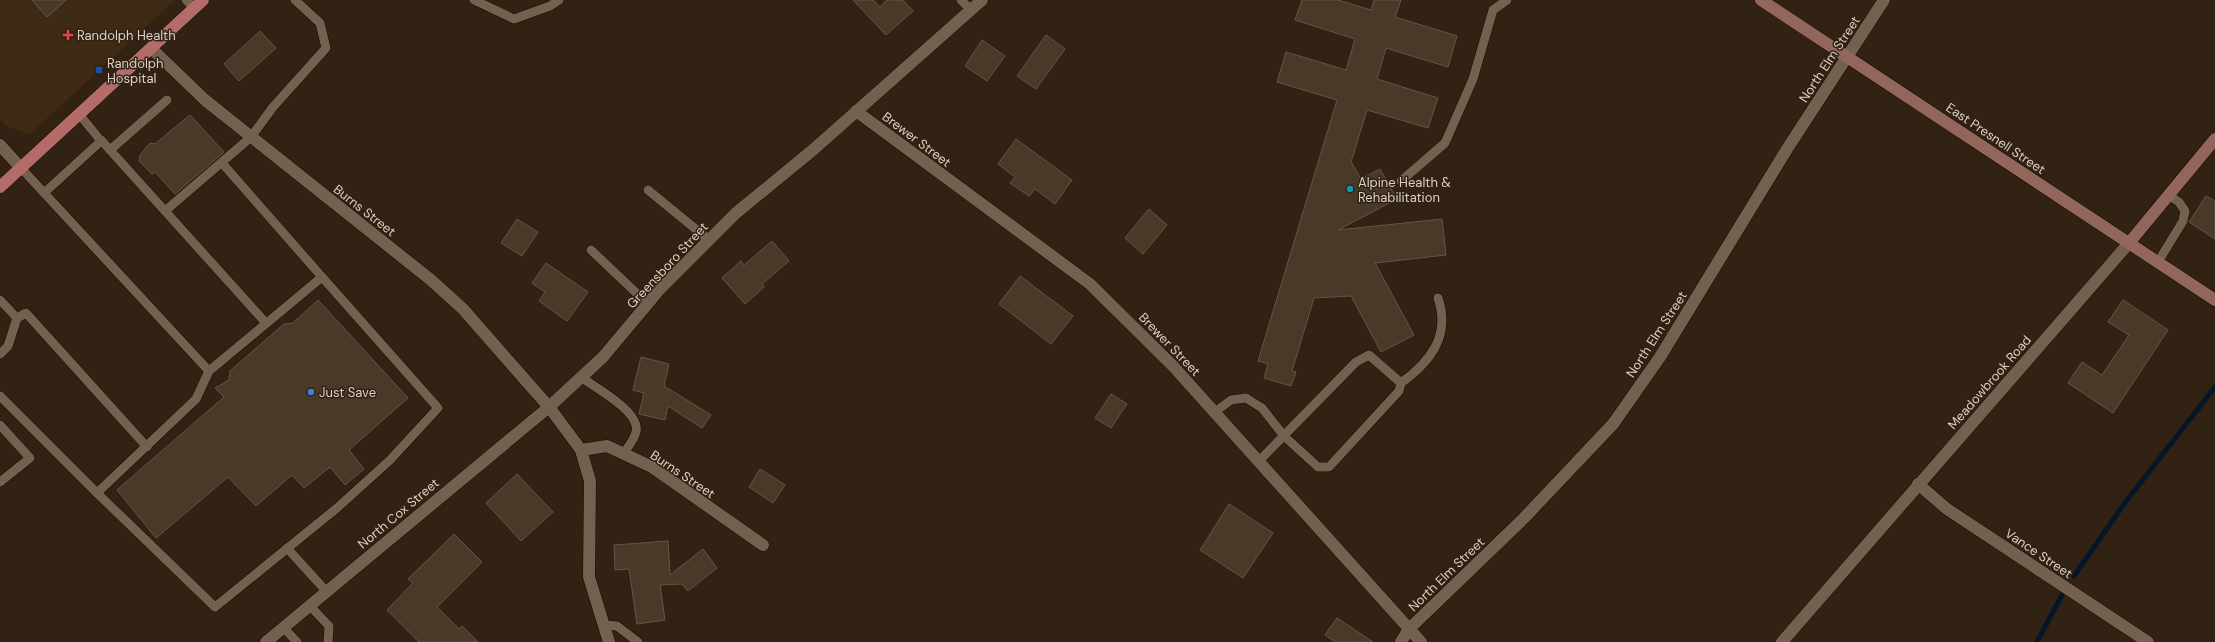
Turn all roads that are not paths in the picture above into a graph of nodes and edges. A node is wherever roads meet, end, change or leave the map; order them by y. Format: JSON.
{"nodes":[{"id":1,"x":203,"y":0,"type":"edge"},
{"id":2,"x":295,"y":0,"type":"edge"},
{"id":3,"x":474,"y":0,"type":"edge"},
{"id":4,"x":559,"y":0,"type":"edge"},
{"id":5,"x":961,"y":0,"type":"edge"},
{"id":6,"x":982,"y":0,"type":"edge"},
{"id":7,"x":1507,"y":0,"type":"edge"},
{"id":8,"x":1761,"y":0,"type":"edge"},
{"id":9,"x":1884,"y":0,"type":"edge"},
{"id":10,"x":190,"y":4,"type":"edge"},
{"id":11,"x":971,"y":10,"type":"junction"},
{"id":12,"x":151,"y":48,"type":"junction"},
{"id":13,"x":1848,"y":57,"type":"junction"},
{"id":14,"x":167,"y":100,"type":"dead end"},
{"id":15,"x":856,"y":111,"type":"junction"},
{"id":16,"x":79,"y":114,"type":"junction"},
{"id":17,"x":251,"y":137,"type":"junction"},
{"id":18,"x":2215,"y":139,"type":"edge"},
{"id":19,"x":101,"y":140,"type":"junction"},
{"id":20,"x":0,"y":145,"type":"edge"},
{"id":21,"x":110,"y":150,"type":"junction"},
{"id":22,"x":222,"y":162,"type":"junction"},
{"id":23,"x":21,"y":168,"type":"junction"},
{"id":24,"x":1401,"y":181,"type":"dead end"},
{"id":25,"x":0,"y":187,"type":"edge"},
{"id":26,"x":648,"y":190,"type":"dead end"},
{"id":27,"x":44,"y":193,"type":"junction"},
{"id":28,"x":2168,"y":195,"type":"junction"},
{"id":29,"x":165,"y":212,"type":"junction"},
{"id":30,"x":709,"y":240,"type":"junction"},
{"id":31,"x":2129,"y":243,"type":"junction"},
{"id":32,"x":591,"y":250,"type":"dead end"},
{"id":33,"x":2158,"y":262,"type":"junction"},
{"id":34,"x":322,"y":277,"type":"junction"},
{"id":35,"x":1438,"y":298,"type":"dead end"},
{"id":36,"x":0,"y":300,"type":"edge"},
{"id":37,"x":2215,"y":300,"type":"edge"},
{"id":38,"x":648,"y":304,"type":"junction"},
{"id":39,"x":17,"y":318,"type":"junction"},
{"id":40,"x":266,"y":323,"type":"junction"},
{"id":41,"x":0,"y":354,"type":"edge"},
{"id":42,"x":209,"y":371,"type":"junction"},
{"id":43,"x":581,"y":377,"type":"junction"},
{"id":44,"x":1401,"y":383,"type":"junction"},
{"id":45,"x":0,"y":396,"type":"edge"},
{"id":46,"x":549,"y":407,"type":"junction"},
{"id":47,"x":1215,"y":412,"type":"junction"},
{"id":48,"x":0,"y":425,"type":"edge"},
{"id":49,"x":1284,"y":436,"type":"junction"},
{"id":50,"x":147,"y":447,"type":"junction"},
{"id":51,"x":581,"y":450,"type":"junction"},
{"id":52,"x":623,"y":454,"type":"junction"},
{"id":53,"x":1258,"y":461,"type":"junction"},
{"id":54,"x":0,"y":482,"type":"edge"},
{"id":55,"x":1918,"y":484,"type":"junction"},
{"id":56,"x":97,"y":493,"type":"junction"},
{"id":57,"x":763,"y":546,"type":"dead end"},
{"id":58,"x":287,"y":548,"type":"junction"},
{"id":59,"x":326,"y":591,"type":"junction"},
{"id":60,"x":309,"y":605,"type":"junction"},
{"id":61,"x":604,"y":625,"type":"junction"},
{"id":62,"x":283,"y":627,"type":"junction"},
{"id":63,"x":1409,"y":629,"type":"junction"},
{"id":64,"x":266,"y":642,"type":"edge"},
{"id":65,"x":297,"y":642,"type":"edge"},
{"id":66,"x":328,"y":642,"type":"edge"},
{"id":67,"x":609,"y":642,"type":"edge"},
{"id":68,"x":638,"y":642,"type":"edge"},
{"id":69,"x":1401,"y":642,"type":"edge"},
{"id":70,"x":1421,"y":642,"type":"edge"},
{"id":71,"x":1782,"y":642,"type":"edge"},
{"id":72,"x":2148,"y":642,"type":"edge"}],
"edges":[{"from":1,"to":10,"type":"main road"},
{"from":2,"to":17,"type":"lane"},
{"from":3,"to":4,"type":"lane"},
{"from":5,"to":11,"type":"lane"},
{"from":6,"to":11,"type":"street","name":"Greensboro Street"},
{"from":7,"to":24,"type":"lane"},
{"from":8,"to":13,"type":"main road","name":"East Presnell Street"},
{"from":9,"to":13,"type":"street","name":"North Elm Street"},
{"from":10,"to":12,"type":"main road"},
{"from":11,"to":15,"type":"street","name":"Greensboro Street"},
{"from":12,"to":16,"type":"main road"},
{"from":12,"to":17,"type":"street","name":"Burns Street"},
{"from":13,"to":31,"type":"main road","name":"East Presnell Street"},
{"from":13,"to":63,"type":"street","name":"North Elm Street"},
{"from":14,"to":21,"type":"lane"},
{"from":15,"to":30,"type":"street","name":"Greensboro Street"},
{"from":15,"to":47,"type":"street","name":"Brewer Street"},
{"from":16,"to":19,"type":"lane"},
{"from":16,"to":23,"type":"main road"},
{"from":17,"to":22,"type":"lane"},
{"from":17,"to":46,"type":"street","name":"Burns Street"},
{"from":18,"to":28,"type":"main road","name":"Meadowbrook Road"},
{"from":19,"to":21,"type":"lane"},
{"from":19,"to":27,"type":"lane"},
{"from":20,"to":23,"type":"street"},
{"from":21,"to":29,"type":"lane"},
{"from":22,"to":29,"type":"lane"},
{"from":22,"to":34,"type":"lane"},
{"from":23,"to":25,"type":"main road"},
{"from":23,"to":27,"type":"lane"},
{"from":26,"to":30,"type":"lane"},
{"from":27,"to":42,"type":"lane"},
{"from":28,"to":31,"type":"main road","name":"Meadowbrook Road"},
{"from":28,"to":33,"type":"lane"},
{"from":29,"to":40,"type":"lane"},
{"from":30,"to":38,"type":"street","name":"Greensboro Street"},
{"from":31,"to":33,"type":"main road","name":"East Presnell Street"},
{"from":31,"to":55,"type":"street","name":"Meadowbrook Road"},
{"from":32,"to":38,"type":"lane"},
{"from":33,"to":37,"type":"main road","name":"East Presnell Street"},
{"from":34,"to":40,"type":"lane"},
{"from":34,"to":58,"type":"lane"},
{"from":35,"to":44,"type":"lane"},
{"from":36,"to":39,"type":"lane"},
{"from":38,"to":43,"type":"street","name":"Greensboro Street"},
{"from":39,"to":41,"type":"lane"},
{"from":39,"to":50,"type":"lane"},
{"from":40,"to":42,"type":"lane"},
{"from":42,"to":50,"type":"lane"},
{"from":43,"to":46,"type":"street","name":"Greensboro Street"},
{"from":43,"to":52,"type":"lane"},
{"from":44,"to":49,"type":"lane"},
{"from":44,"to":49,"type":"lane"},
{"from":45,"to":56,"type":"lane"},
{"from":46,"to":51,"type":"street"},
{"from":46,"to":59,"type":"street","name":"North Cox Street"},
{"from":47,"to":49,"type":"lane"},
{"from":47,"to":53,"type":"street","name":"Brewer Street"},
{"from":48,"to":54,"type":"lane"},
{"from":49,"to":53,"type":"lane"},
{"from":50,"to":56,"type":"lane"},
{"from":51,"to":52,"type":"street","name":"Burns Street"},
{"from":51,"to":61,"type":"street"},
{"from":52,"to":57,"type":"street","name":"Burns Street"},
{"from":53,"to":63,"type":"street","name":"Brewer Street"},
{"from":55,"to":71,"type":"street","name":"Meadowbrook Road"},
{"from":55,"to":72,"type":"street","name":"Vance Street"},
{"from":56,"to":58,"type":"lane"},
{"from":58,"to":59,"type":"lane"},
{"from":59,"to":60,"type":"street","name":"North Cox Street"},
{"from":60,"to":62,"type":"street","name":"North Cox Street"},
{"from":60,"to":66,"type":"lane"},
{"from":61,"to":67,"type":"street"},
{"from":61,"to":68,"type":"lane"},
{"from":62,"to":64,"type":"street","name":"North Cox Street"},
{"from":62,"to":65,"type":"lane"},
{"from":63,"to":69,"type":"street","name":"North Elm Street"},
{"from":63,"to":70,"type":"street","name":"Brewer Street"}]}
